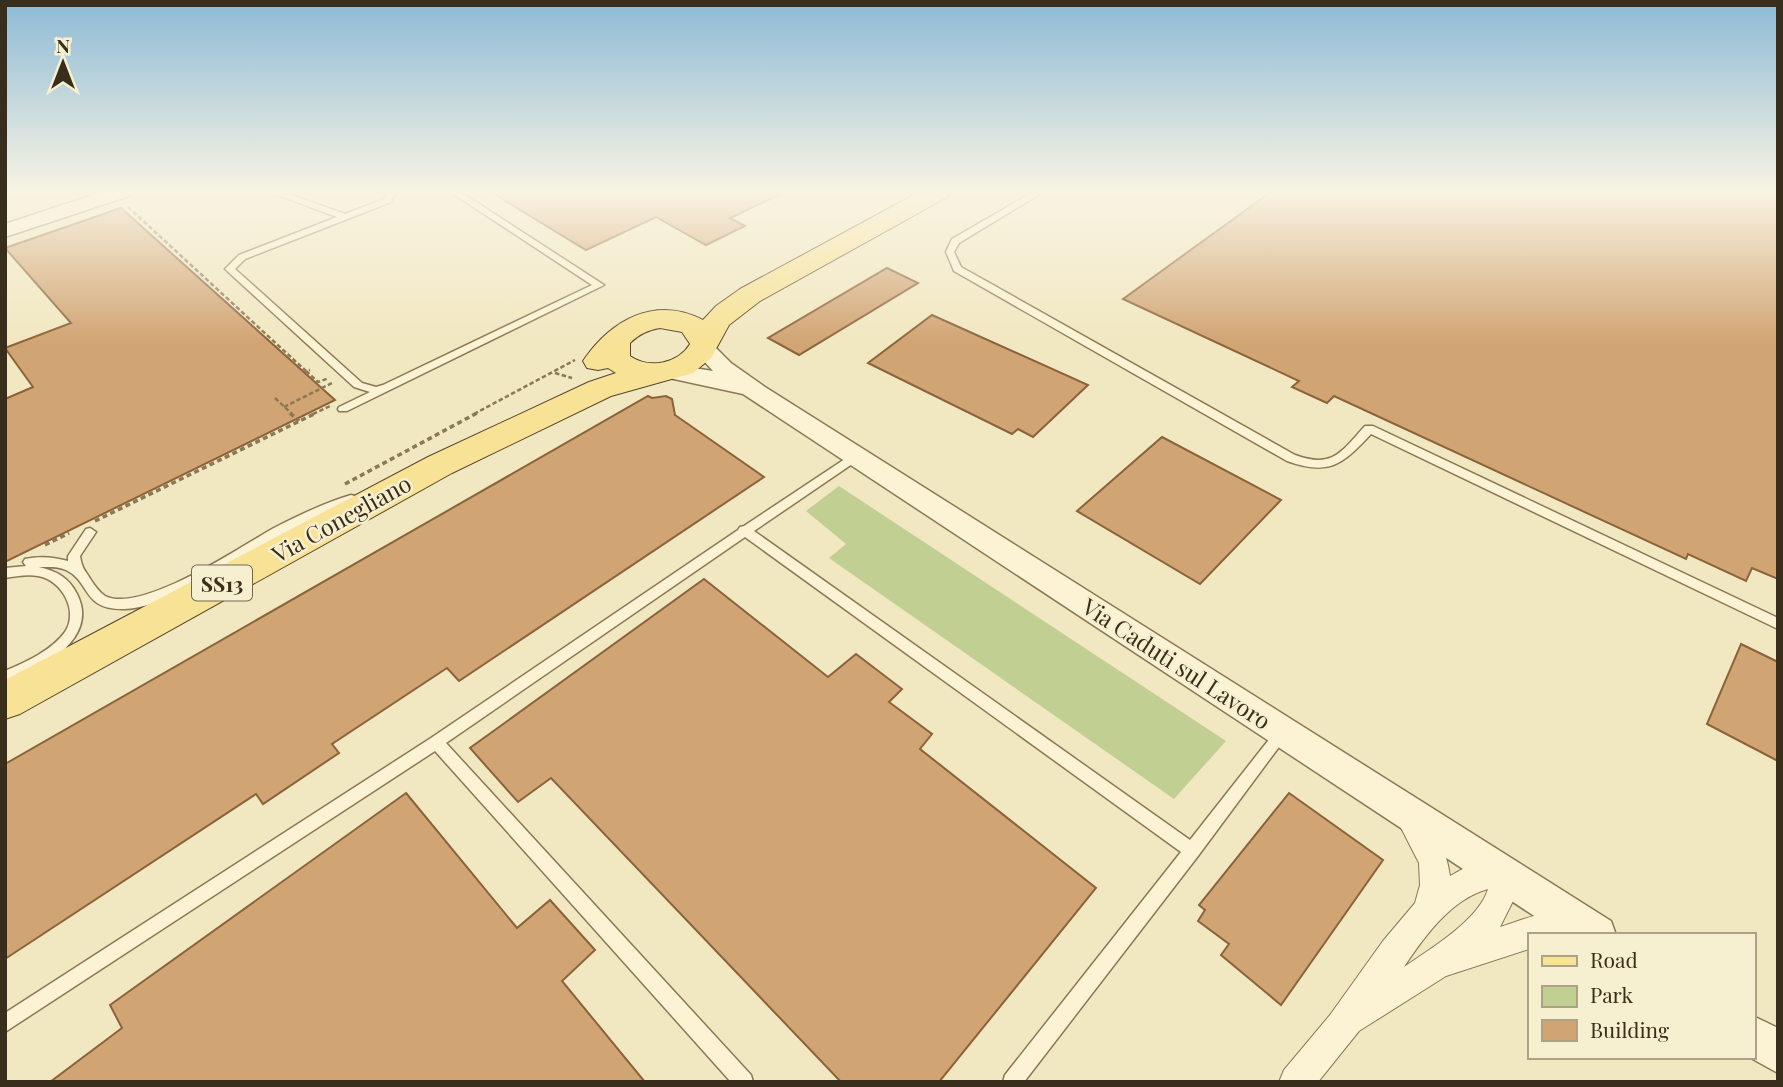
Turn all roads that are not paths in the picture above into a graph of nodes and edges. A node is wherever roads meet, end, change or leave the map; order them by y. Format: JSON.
{"nodes":[{"id":1,"x":281,"y":242,"type":"edge"},
{"id":2,"x":531,"y":242,"type":"edge"},
{"id":3,"x":843,"y":242,"type":"edge"},
{"id":4,"x":955,"y":242,"type":"edge"},
{"id":5,"x":750,"y":295,"type":"junction"},
{"id":6,"x":671,"y":319,"type":"junction"},
{"id":7,"x":614,"y":344,"type":"junction"},
{"id":8,"x":703,"y":345,"type":"junction"},
{"id":9,"x":660,"y":371,"type":"junction"},
{"id":10,"x":358,"y":386,"type":"junction"},
{"id":11,"x":387,"y":388,"type":"junction"},
{"id":12,"x":757,"y":392,"type":"junction"},
{"id":13,"x":857,"y":455,"type":"junction"},
{"id":14,"x":448,"y":461,"type":"junction"},
{"id":15,"x":87,"y":528,"type":"road end"},
{"id":16,"x":744,"y":530,"type":"junction"},
{"id":17,"x":29,"y":562,"type":"dead end"},
{"id":18,"x":76,"y":571,"type":"junction"},
{"id":19,"x":5,"y":573,"type":"edge"},
{"id":20,"x":1778,"y":624,"type":"edge"},
{"id":21,"x":5,"y":678,"type":"edge"},
{"id":22,"x":5,"y":701,"type":"edge"},
{"id":23,"x":1283,"y":732,"type":"junction"},
{"id":24,"x":436,"y":742,"type":"junction"},
{"id":25,"x":1405,"y":811,"type":"junction"},
{"id":26,"x":1192,"y":851,"type":"junction"},
{"id":27,"x":1498,"y":872,"type":"junction"},
{"id":28,"x":1428,"y":911,"type":"junction"},
{"id":29,"x":1591,"y":931,"type":"edge"},
{"id":30,"x":1530,"y":933,"type":"edge"},
{"id":31,"x":1528,"y":934,"type":"edge"},
{"id":32,"x":1429,"y":968,"type":"junction"},
{"id":33,"x":1348,"y":1020,"type":"junction"},
{"id":34,"x":5,"y":1023,"type":"edge"},
{"id":35,"x":1755,"y":1037,"type":"edge"},
{"id":36,"x":1778,"y":1052,"type":"edge"},
{"id":37,"x":744,"y":1082,"type":"edge"},
{"id":38,"x":1012,"y":1082,"type":"edge"},
{"id":39,"x":1296,"y":1082,"type":"edge"}],
"edges":[{"from":1,"to":10,"type":"lane"},
{"from":2,"to":11,"type":"lane"},
{"from":3,"to":5,"type":"main road"},
{"from":4,"to":20,"type":"lane"},
{"from":5,"to":6,"type":"main road"},
{"from":5,"to":8,"type":"main road"},
{"from":6,"to":7,"type":"main road","name":"Via Conegliano"},
{"from":6,"to":8,"type":"main road"},
{"from":7,"to":9,"type":"main road"},
{"from":7,"to":14,"type":"main road","name":"Via Conegliano","number":"SS13"},
{"from":8,"to":9,"type":"main road","name":"Via Conegliano"},
{"from":8,"to":12,"type":"street","name":"Via Caduti sul Lavoro"},
{"from":9,"to":12,"type":"street","name":"Via Caduti sul Lavoro"},
{"from":9,"to":14,"type":"main road","name":"Via Conegliano","number":"SS13"},
{"from":10,"to":11,"type":"lane"},
{"from":10,"to":11,"type":"lane"},
{"from":12,"to":13,"type":"street","name":"Via Caduti sul Lavoro"},
{"from":13,"to":16,"type":"lane"},
{"from":13,"to":23,"type":"street","name":"Via Caduti sul Lavoro"},
{"from":14,"to":18,"type":"lane"},
{"from":14,"to":22,"type":"main road","name":"Via Conegliano","number":"SS13"},
{"from":15,"to":18,"type":"lane"},
{"from":16,"to":24,"type":"lane"},
{"from":16,"to":26,"type":"lane"},
{"from":17,"to":18,"type":"lane"},
{"from":19,"to":21,"type":"lane"},
{"from":23,"to":25,"type":"street","name":"Via Caduti sul Lavoro"},
{"from":23,"to":26,"type":"lane"},
{"from":24,"to":34,"type":"lane"},
{"from":24,"to":37,"type":"lane"},
{"from":25,"to":27,"type":"street","name":"Via Caduti sul Lavoro"},
{"from":25,"to":28,"type":"street"},
{"from":26,"to":38,"type":"lane"},
{"from":27,"to":28,"type":"street"},
{"from":27,"to":29,"type":"street","name":"Via Caduti sul Lavoro"},
{"from":27,"to":32,"type":"street"},
{"from":28,"to":33,"type":"street"},
{"from":29,"to":30,"type":"street"},
{"from":31,"to":32,"type":"street"},
{"from":32,"to":33,"type":"street"},
{"from":33,"to":39,"type":"street"},
{"from":35,"to":36,"type":"street"}]}
